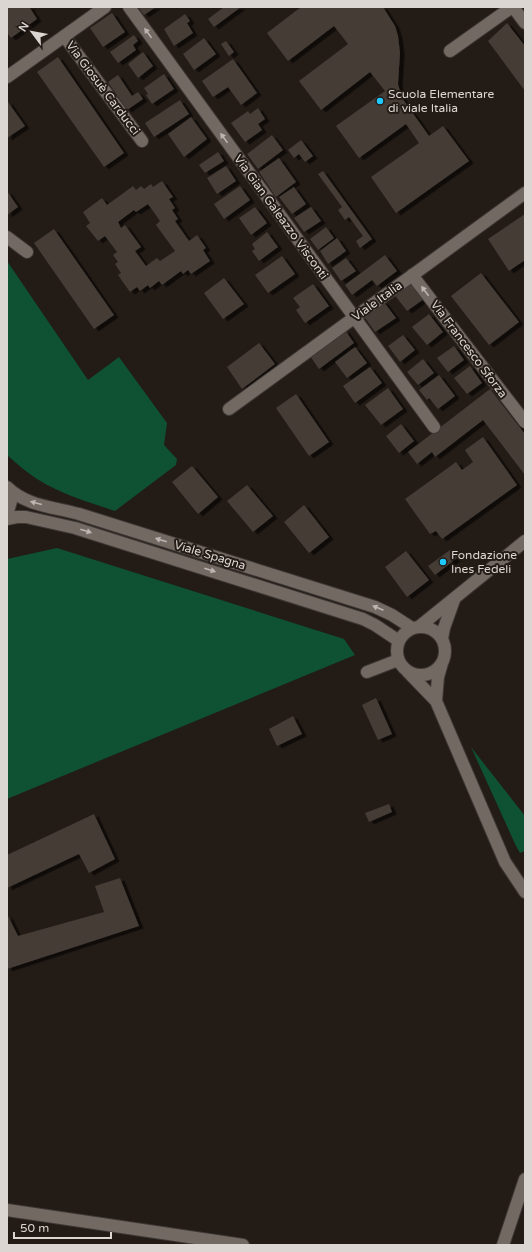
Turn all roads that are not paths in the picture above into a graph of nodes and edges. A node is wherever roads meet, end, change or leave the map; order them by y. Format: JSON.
{"nodes":[{"id":1,"x":104,"y":7,"type":"edge"},
{"id":2,"x":129,"y":7,"type":"edge"},
{"id":3,"x":513,"y":7,"type":"edge"},
{"id":4,"x":525,"y":23,"type":"edge"},
{"id":5,"x":64,"y":36,"type":"junction"},
{"id":6,"x":450,"y":51,"type":"dead end"},
{"id":7,"x":7,"y":77,"type":"edge"},
{"id":8,"x":142,"y":141,"type":"dead end"},
{"id":9,"x":525,"y":193,"type":"edge"},
{"id":10,"x":7,"y":237,"type":"edge"},
{"id":11,"x":27,"y":252,"type":"dead end"},
{"id":12,"x":412,"y":275,"type":"junction"},
{"id":13,"x":354,"y":317,"type":"junction"},
{"id":14,"x":229,"y":409,"type":"dead end"},
{"id":15,"x":525,"y":422,"type":"edge"},
{"id":16,"x":434,"y":428,"type":"dead end"},
{"id":17,"x":7,"y":487,"type":"edge"},
{"id":18,"x":7,"y":515,"type":"edge"},
{"id":19,"x":7,"y":520,"type":"edge"},
{"id":20,"x":525,"y":541,"type":"edge"},
{"id":21,"x":454,"y":600,"type":"junction"},
{"id":22,"x":416,"y":627,"type":"junction"},
{"id":23,"x":442,"y":639,"type":"junction"},
{"id":24,"x":398,"y":641,"type":"junction"},
{"id":25,"x":398,"y":660,"type":"junction"},
{"id":26,"x":442,"y":663,"type":"junction"},
{"id":27,"x":407,"y":671,"type":"junction"},
{"id":28,"x":367,"y":672,"type":"dead end"},
{"id":29,"x":436,"y":701,"type":"junction"},
{"id":30,"x":525,"y":892,"type":"edge"},
{"id":31,"x":525,"y":1179,"type":"edge"},
{"id":32,"x":7,"y":1210,"type":"edge"},
{"id":33,"x":243,"y":1245,"type":"edge"},
{"id":34,"x":503,"y":1245,"type":"edge"}],
"edges":[{"from":1,"to":5,"type":"street","name":"Via Giosuè Carducci"},
{"from":13,"to":2,"type":"street","name":"Via Gian Galeazzo Visconti","one_way":true},
{"from":3,"to":4,"type":"street"},
{"from":3,"to":6,"type":"street"},
{"from":5,"to":7,"type":"street","name":"Via Giosuè Carducci"},
{"from":5,"to":8,"type":"street","name":"Via Giosuè Carducci"},
{"from":9,"to":12,"type":"street","name":"Viale Italia"},
{"from":10,"to":11,"type":"street"},
{"from":12,"to":13,"type":"street","name":"Viale Italia"},
{"from":15,"to":12,"type":"street","name":"Via Francesco Sforza","one_way":true},
{"from":13,"to":14,"type":"street","name":"Viale Italia"},
{"from":13,"to":16,"type":"street","name":"Via Gian Galeazzo Visconti"},
{"from":17,"to":18,"type":"street"},
{"from":22,"to":17,"type":"street","name":"Viale Spagna","one_way":true},
{"from":19,"to":24,"type":"street","name":"Viale Spagna","one_way":true},
{"from":20,"to":21,"type":"street"},
{"from":21,"to":22,"type":"street"},
{"from":21,"to":23,"type":"street"},
{"from":22,"to":23,"type":"street"},
{"from":22,"to":24,"type":"street"},
{"from":23,"to":26,"type":"street"},
{"from":24,"to":25,"type":"street"},
{"from":25,"to":27,"type":"street"},
{"from":25,"to":28,"type":"street"},
{"from":26,"to":27,"type":"street"},
{"from":26,"to":29,"type":"street"},
{"from":27,"to":29,"type":"street"},
{"from":29,"to":30,"type":"street"},
{"from":31,"to":34,"type":"street"},
{"from":32,"to":33,"type":"street"}]}
